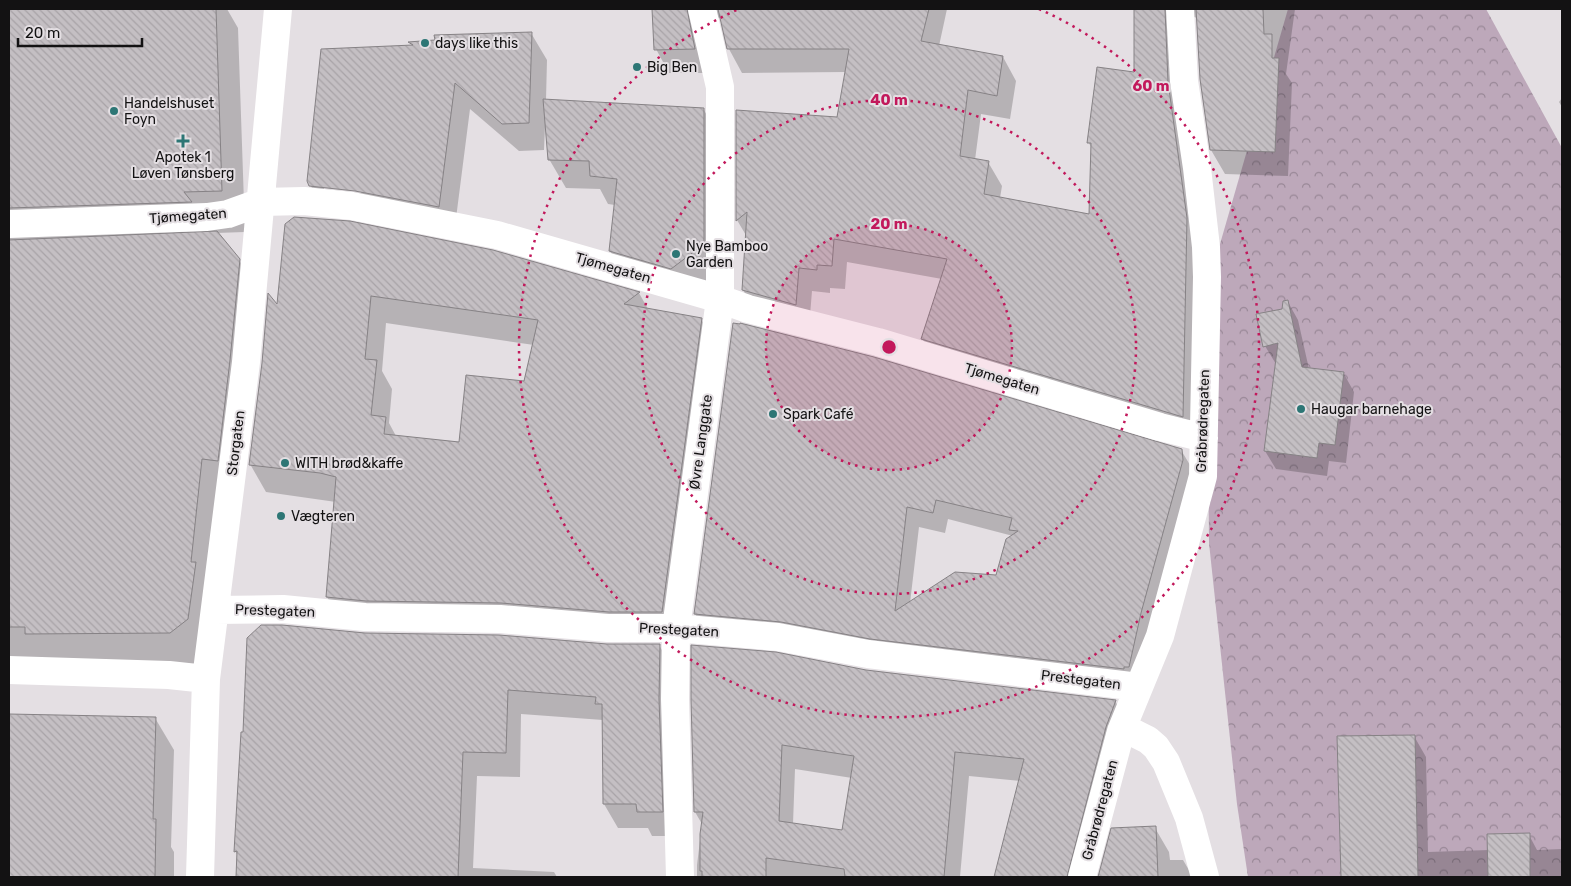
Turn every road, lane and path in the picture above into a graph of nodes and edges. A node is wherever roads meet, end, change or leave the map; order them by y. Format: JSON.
{"nodes":[{"id":1,"x":278,"y":9,"type":"edge"},
{"id":2,"x":702,"y":9,"type":"edge"},
{"id":3,"x":1180,"y":9,"type":"edge"},
{"id":4,"x":261,"y":202,"type":"junction"},
{"id":5,"x":9,"y":224,"type":"edge"},
{"id":6,"x":720,"y":299,"type":"junction"},
{"id":7,"x":1204,"y":438,"type":"junction"},
{"id":8,"x":216,"y":610,"type":"junction"},
{"id":9,"x":676,"y":628,"type":"junction"},
{"id":10,"x":9,"y":670,"type":"edge"},
{"id":11,"x":206,"y":679,"type":"junction"},
{"id":12,"x":1140,"y":687,"type":"junction"},
{"id":13,"x":1121,"y":731,"type":"junction"},
{"id":14,"x":200,"y":877,"type":"edge"},
{"id":15,"x":680,"y":877,"type":"edge"},
{"id":16,"x":1082,"y":877,"type":"edge"},
{"id":17,"x":1205,"y":877,"type":"edge"}],
"edges":[{"from":1,"to":4,"type":"street","name":"Storgaten"},
{"from":2,"to":6,"type":"street","name":"Øvre Langgate"},
{"from":3,"to":7,"type":"street","name":"Gråbrødregaten"},
{"from":4,"to":5,"type":"street","name":"Tjømegaten"},
{"from":4,"to":6,"type":"street","name":"Tjømegaten"},
{"from":4,"to":8,"type":"street","name":"Storgaten"},
{"from":6,"to":7,"type":"street","name":"Tjømegaten"},
{"from":6,"to":9,"type":"street","name":"Øvre Langgate"},
{"from":7,"to":12,"type":"street","name":"Gråbrødregaten"},
{"from":8,"to":9,"type":"street","name":"Prestegaten"},
{"from":8,"to":11,"type":"street","name":"Storgaten"},
{"from":9,"to":12,"type":"street","name":"Prestegaten"},
{"from":9,"to":15,"type":"street","name":"Øvre Langgate"},
{"from":10,"to":11,"type":"street"},
{"from":11,"to":14,"type":"street","name":"Storgaten"},
{"from":12,"to":13,"type":"street","name":"Gråbrødregaten"},
{"from":13,"to":16,"type":"street","name":"Gråbrødregaten"},
{"from":13,"to":17,"type":"street"}]}
